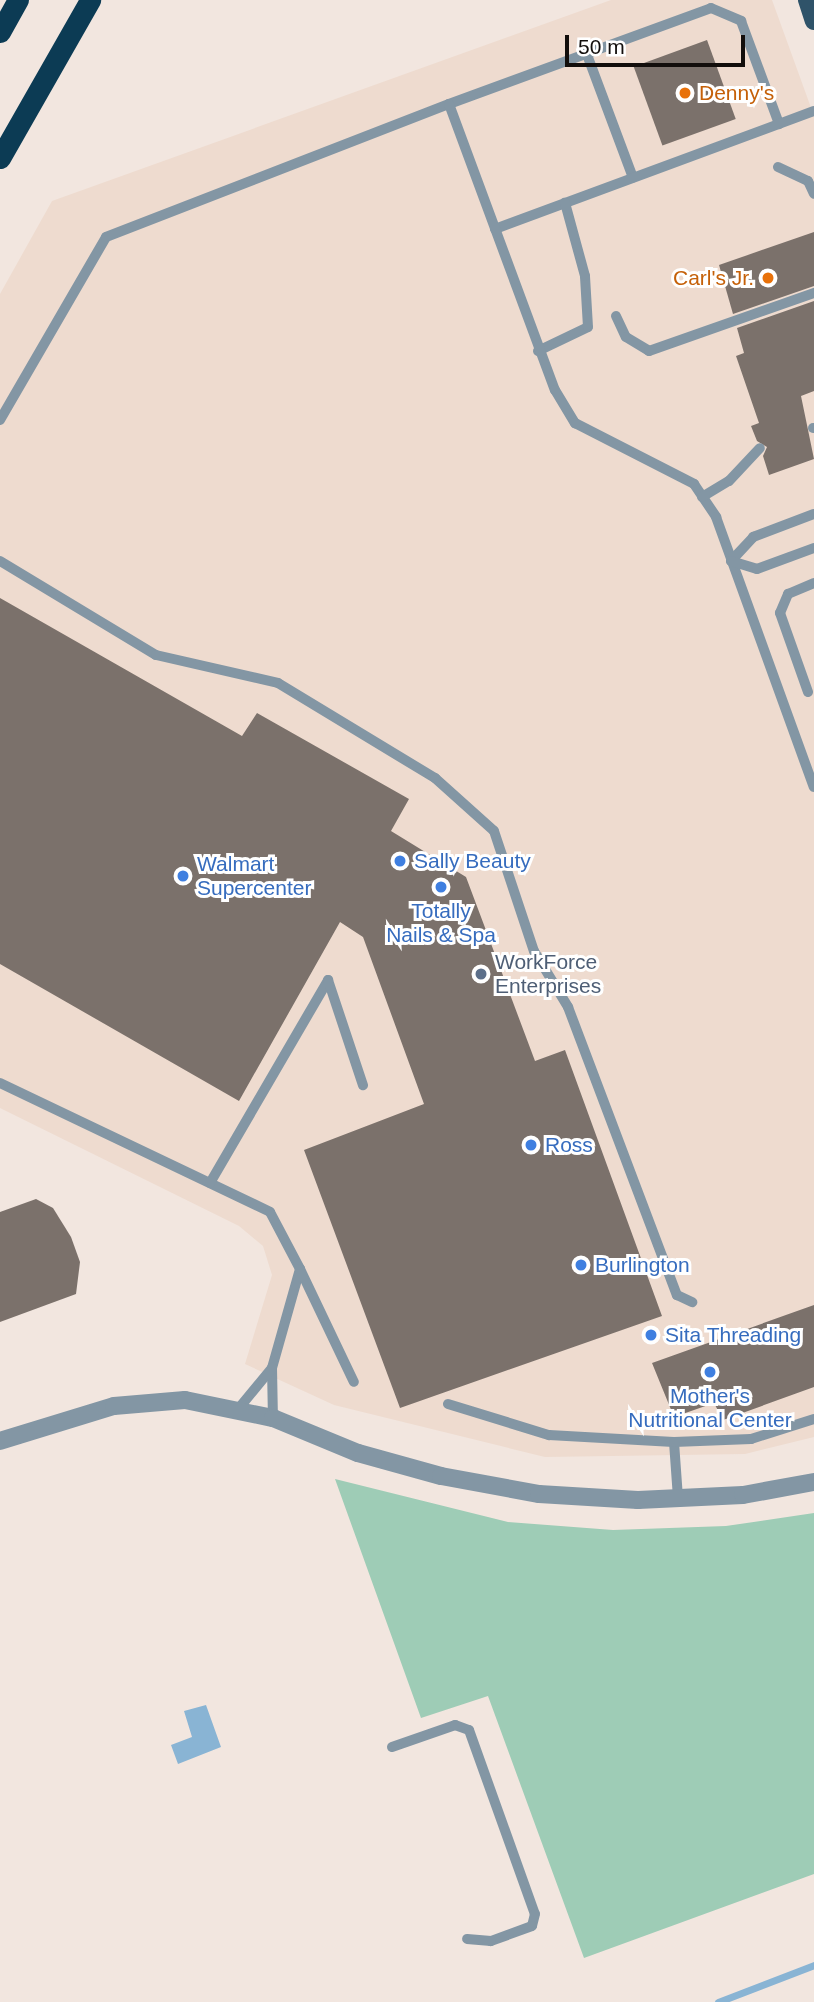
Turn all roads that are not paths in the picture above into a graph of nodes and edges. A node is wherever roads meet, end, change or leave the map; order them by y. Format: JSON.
{"nodes":[{"id":1,"x":18,"y":0,"type":"edge"},
{"id":2,"x":88,"y":5,"type":"edge"},
{"id":3,"x":0,"y":32,"type":"edge"},
{"id":4,"x":586,"y":52,"type":"junction"},
{"id":5,"x":449,"y":104,"type":"junction"},
{"id":6,"x":814,"y":111,"type":"edge"},
{"id":7,"x":779,"y":124,"type":"junction"},
{"id":8,"x":0,"y":158,"type":"edge"},
{"id":9,"x":778,"y":167,"type":"dead end"},
{"id":10,"x":632,"y":177,"type":"junction"},
{"id":11,"x":814,"y":194,"type":"edge"},
{"id":12,"x":565,"y":203,"type":"junction"},
{"id":13,"x":495,"y":229,"type":"junction"},
{"id":14,"x":814,"y":293,"type":"edge"},
{"id":15,"x":616,"y":316,"type":"dead end"},
{"id":16,"x":538,"y":351,"type":"junction"},
{"id":17,"x":0,"y":420,"type":"edge"},
{"id":18,"x":760,"y":448,"type":"dead end"},
{"id":19,"x":702,"y":496,"type":"junction"},
{"id":20,"x":814,"y":514,"type":"edge"},
{"id":21,"x":814,"y":548,"type":"edge"},
{"id":22,"x":731,"y":561,"type":"junction"},
{"id":23,"x":0,"y":562,"type":"edge"},
{"id":24,"x":814,"y":583,"type":"edge"},
{"id":25,"x":808,"y":692,"type":"dead end"},
{"id":26,"x":814,"y":787,"type":"edge"},
{"id":27,"x":0,"y":1083,"type":"edge"},
{"id":28,"x":363,"y":1085,"type":"dead end"},
{"id":29,"x":210,"y":1183,"type":"junction"},
{"id":30,"x":300,"y":1269,"type":"junction"},
{"id":31,"x":692,"y":1303,"type":"dead end"},
{"id":32,"x":272,"y":1368,"type":"junction"},
{"id":33,"x":354,"y":1382,"type":"dead end"},
{"id":34,"x":449,"y":1404,"type":"dead end"},
{"id":35,"x":239,"y":1408,"type":"junction"},
{"id":36,"x":273,"y":1418,"type":"junction"},
{"id":37,"x":814,"y":1419,"type":"edge"},
{"id":38,"x":0,"y":1441,"type":"edge"},
{"id":39,"x":674,"y":1441,"type":"junction"},
{"id":40,"x":814,"y":1482,"type":"edge"},
{"id":41,"x":678,"y":1498,"type":"junction"},
{"id":42,"x":392,"y":1747,"type":"dead end"},
{"id":43,"x":467,"y":1940,"type":"dead end"}],
"edges":[{"from":1,"to":3,"type":"highway"},
{"from":2,"to":8,"type":"highway"},
{"from":4,"to":5,"type":"lane"},
{"from":4,"to":7,"type":"lane"},
{"from":4,"to":10,"type":"lane"},
{"from":5,"to":13,"type":"lane"},
{"from":5,"to":17,"type":"lane"},
{"from":6,"to":7,"type":"lane"},
{"from":7,"to":10,"type":"lane"},
{"from":9,"to":11,"type":"lane"},
{"from":10,"to":12,"type":"lane"},
{"from":12,"to":13,"type":"lane"},
{"from":12,"to":16,"type":"lane"},
{"from":13,"to":16,"type":"lane"},
{"from":14,"to":15,"type":"lane"},
{"from":16,"to":19,"type":"lane"},
{"from":18,"to":19,"type":"lane"},
{"from":19,"to":22,"type":"lane"},
{"from":20,"to":22,"type":"lane"},
{"from":21,"to":22,"type":"lane"},
{"from":22,"to":26,"type":"lane"},
{"from":23,"to":31,"type":"lane"},
{"from":24,"to":25,"type":"lane"},
{"from":27,"to":29,"type":"lane"},
{"from":28,"to":29,"type":"lane"},
{"from":29,"to":30,"type":"lane"},
{"from":30,"to":32,"type":"lane"},
{"from":30,"to":33,"type":"lane"},
{"from":32,"to":35,"type":"lane"},
{"from":32,"to":36,"type":"lane"},
{"from":34,"to":39,"type":"lane"},
{"from":35,"to":36,"type":"street"},
{"from":35,"to":38,"type":"street"},
{"from":36,"to":41,"type":"street"},
{"from":37,"to":39,"type":"lane"},
{"from":39,"to":41,"type":"lane"},
{"from":40,"to":41,"type":"street"},
{"from":42,"to":43,"type":"lane"}]}
